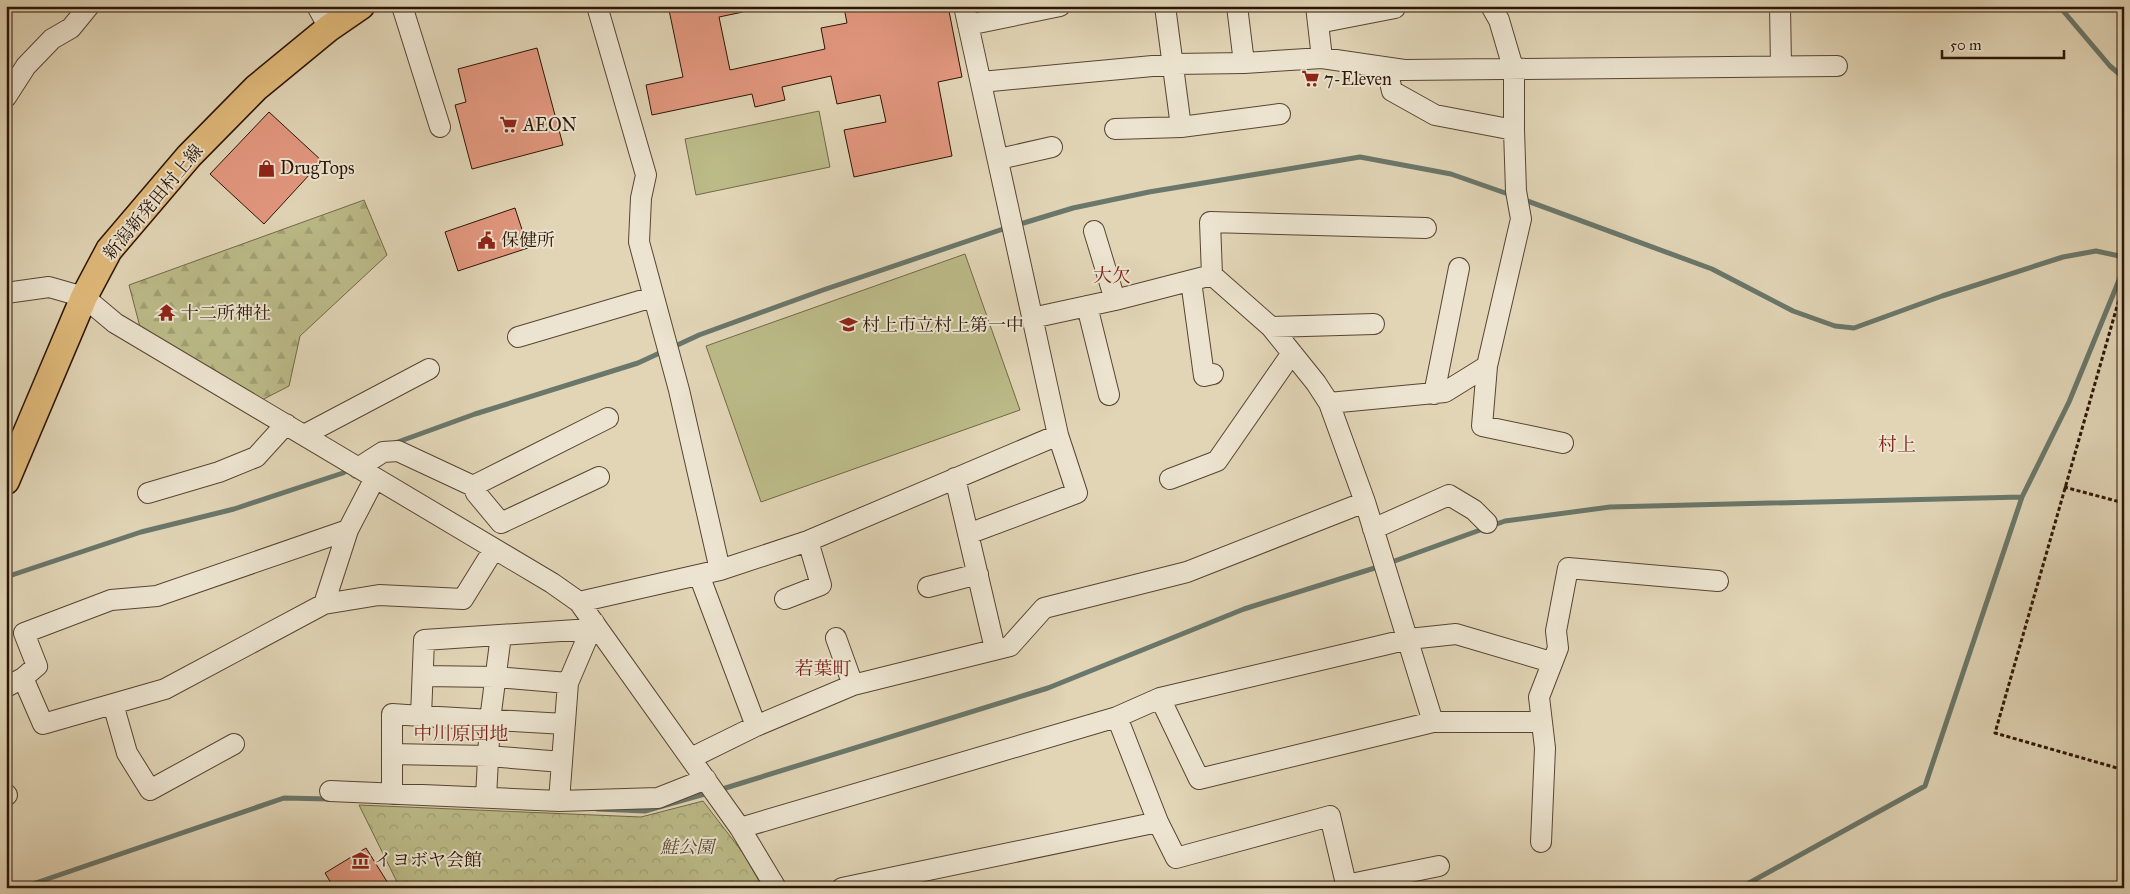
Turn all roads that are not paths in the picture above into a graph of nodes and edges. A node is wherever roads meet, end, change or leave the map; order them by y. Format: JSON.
{"nodes":[{"id":1,"x":89,"y":6,"type":"edge"},
{"id":2,"x":361,"y":6,"type":"edge"},
{"id":3,"x":402,"y":6,"type":"edge"},
{"id":4,"x":597,"y":6,"type":"edge"},
{"id":5,"x":1060,"y":6,"type":"edge"},
{"id":6,"x":1165,"y":6,"type":"edge"},
{"id":7,"x":1237,"y":6,"type":"edge"},
{"id":8,"x":1395,"y":6,"type":"edge"},
{"id":9,"x":1491,"y":6,"type":"edge"},
{"id":10,"x":1780,"y":6,"type":"edge"},
{"id":11,"x":1317,"y":15,"type":"edge"},
{"id":12,"x":966,"y":16,"type":"edge"},
{"id":13,"x":323,"y":17,"type":"edge"},
{"id":14,"x":1322,"y":58,"type":"junction"},
{"id":15,"x":1244,"y":63,"type":"junction"},
{"id":16,"x":1174,"y":64,"type":"junction"},
{"id":17,"x":1781,"y":66,"type":"junction"},
{"id":18,"x":1837,"y":66,"type":"dead end"},
{"id":19,"x":1386,"y":69,"type":"junction"},
{"id":20,"x":1514,"y":71,"type":"junction"},
{"id":21,"x":980,"y":82,"type":"junction"},
{"id":22,"x":6,"y":97,"type":"edge"},
{"id":23,"x":1280,"y":114,"type":"dead end"},
{"id":24,"x":440,"y":127,"type":"dead end"},
{"id":25,"x":1181,"y":127,"type":"junction"},
{"id":26,"x":1115,"y":129,"type":"dead end"},
{"id":27,"x":1514,"y":130,"type":"junction"},
{"id":28,"x":1052,"y":147,"type":"dead end"},
{"id":29,"x":999,"y":159,"type":"junction"},
{"id":30,"x":1426,"y":228,"type":"dead end"},
{"id":31,"x":1094,"y":231,"type":"dead end"},
{"id":32,"x":1459,"y":268,"type":"dead end"},
{"id":33,"x":1212,"y":275,"type":"junction"},
{"id":34,"x":1191,"y":280,"type":"junction"},
{"id":35,"x":6,"y":293,"type":"edge"},
{"id":36,"x":84,"y":297,"type":"junction"},
{"id":37,"x":653,"y":297,"type":"junction"},
{"id":38,"x":1115,"y":300,"type":"junction"},
{"id":39,"x":1087,"y":306,"type":"junction"},
{"id":40,"x":1032,"y":318,"type":"junction"},
{"id":41,"x":1374,"y":324,"type":"dead end"},
{"id":42,"x":1271,"y":327,"type":"junction"},
{"id":43,"x":518,"y":336,"type":"dead end"},
{"id":44,"x":1292,"y":354,"type":"junction"},
{"id":45,"x":1487,"y":366,"type":"junction"},
{"id":46,"x":429,"y":369,"type":"dead end"},
{"id":47,"x":1213,"y":374,"type":"dead end"},
{"id":48,"x":1434,"y":394,"type":"junction"},
{"id":49,"x":1109,"y":395,"type":"dead end"},
{"id":50,"x":1329,"y":403,"type":"junction"},
{"id":51,"x":608,"y":418,"type":"dead end"},
{"id":52,"x":286,"y":424,"type":"junction"},
{"id":53,"x":1058,"y":435,"type":"junction"},
{"id":54,"x":304,"y":436,"type":"junction"},
{"id":55,"x":1563,"y":443,"type":"dead end"},
{"id":56,"x":367,"y":473,"type":"junction"},
{"id":57,"x":599,"y":477,"type":"dead end"},
{"id":58,"x":955,"y":478,"type":"junction"},
{"id":59,"x":1170,"y":479,"type":"dead end"},
{"id":60,"x":6,"y":481,"type":"edge"},
{"id":61,"x":473,"y":486,"type":"junction"},
{"id":62,"x":148,"y":493,"type":"dead end"},
{"id":63,"x":1365,"y":502,"type":"junction"},
{"id":64,"x":1487,"y":523,"type":"dead end"},
{"id":65,"x":1373,"y":529,"type":"junction"},
{"id":66,"x":348,"y":530,"type":"junction"},
{"id":67,"x":968,"y":534,"type":"junction"},
{"id":68,"x":808,"y":541,"type":"junction"},
{"id":69,"x":494,"y":549,"type":"junction"},
{"id":70,"x":720,"y":570,"type":"junction"},
{"id":71,"x":978,"y":574,"type":"junction"},
{"id":72,"x":699,"y":575,"type":"junction"},
{"id":73,"x":1718,"y":580,"type":"dead end"},
{"id":74,"x":928,"y":587,"type":"dead end"},
{"id":75,"x":785,"y":599,"type":"dead end"},
{"id":76,"x":579,"y":602,"type":"junction"},
{"id":77,"x":324,"y":604,"type":"junction"},
{"id":78,"x":592,"y":625,"type":"junction"},
{"id":79,"x":501,"y":635,"type":"junction"},
{"id":80,"x":836,"y":638,"type":"dead end"},
{"id":81,"x":1409,"y":639,"type":"junction"},
{"id":82,"x":995,"y":649,"type":"junction"},
{"id":83,"x":1551,"y":662,"type":"junction"},
{"id":84,"x":423,"y":676,"type":"junction"},
{"id":85,"x":496,"y":677,"type":"junction"},
{"id":86,"x":15,"y":682,"type":"edge"},
{"id":87,"x":568,"y":683,"type":"junction"},
{"id":88,"x":853,"y":685,"type":"junction"},
{"id":89,"x":1160,"y":698,"type":"junction"},
{"id":90,"x":113,"y":704,"type":"junction"},
{"id":91,"x":421,"y":716,"type":"junction"},
{"id":92,"x":1117,"y":717,"type":"junction"},
{"id":93,"x":490,"y":720,"type":"junction"},
{"id":94,"x":1433,"y":722,"type":"junction"},
{"id":95,"x":1542,"y":722,"type":"junction"},
{"id":96,"x":565,"y":724,"type":"junction"},
{"id":97,"x":756,"y":726,"type":"junction"},
{"id":98,"x":234,"y":744,"type":"dead end"},
{"id":99,"x":392,"y":754,"type":"junction"},
{"id":100,"x":488,"y":756,"type":"junction"},
{"id":101,"x":691,"y":758,"type":"junction"},
{"id":102,"x":562,"y":762,"type":"junction"},
{"id":103,"x":706,"y":779,"type":"junction"},
{"id":104,"x":330,"y":791,"type":"dead end"},
{"id":105,"x":392,"y":794,"type":"junction"},
{"id":106,"x":486,"y":798,"type":"junction"},
{"id":107,"x":559,"y":801,"type":"junction"},
{"id":108,"x":1158,"y":822,"type":"junction"},
{"id":109,"x":740,"y":828,"type":"junction"},
{"id":110,"x":1541,"y":842,"type":"dead end"},
{"id":111,"x":1439,"y":866,"type":"dead end"},
{"id":112,"x":1347,"y":886,"type":"edge"},
{"id":113,"x":776,"y":888,"type":"edge"},
{"id":114,"x":842,"y":888,"type":"edge"}],
"edges":[{"from":1,"to":22,"type":"street"},
{"from":2,"to":13,"type":"main road","name":"新潟新発田村上線"},
{"from":3,"to":24,"type":"street"},
{"from":4,"to":37,"type":"street"},
{"from":5,"to":12,"type":"street"},
{"from":6,"to":16,"type":"street"},
{"from":7,"to":15,"type":"street"},
{"from":8,"to":11,"type":"street"},
{"from":9,"to":20,"type":"street"},
{"from":10,"to":17,"type":"street"},
{"from":11,"to":14,"type":"street"},
{"from":12,"to":21,"type":"street"},
{"from":13,"to":36,"type":"main road","name":"新潟新発田村上線"},
{"from":14,"to":15,"type":"street"},
{"from":14,"to":19,"type":"street"},
{"from":15,"to":16,"type":"street"},
{"from":16,"to":21,"type":"street"},
{"from":16,"to":25,"type":"street"},
{"from":17,"to":18,"type":"street"},
{"from":17,"to":20,"type":"street"},
{"from":19,"to":20,"type":"street"},
{"from":19,"to":27,"type":"street"},
{"from":20,"to":27,"type":"street"},
{"from":21,"to":29,"type":"street"},
{"from":23,"to":25,"type":"street"},
{"from":25,"to":26,"type":"street"},
{"from":27,"to":45,"type":"street"},
{"from":28,"to":29,"type":"street"},
{"from":29,"to":40,"type":"street"},
{"from":30,"to":33,"type":"street"},
{"from":31,"to":38,"type":"street"},
{"from":32,"to":48,"type":"street"},
{"from":33,"to":34,"type":"street"},
{"from":33,"to":42,"type":"street"},
{"from":34,"to":38,"type":"street"},
{"from":34,"to":47,"type":"street"},
{"from":35,"to":36,"type":"street"},
{"from":36,"to":52,"type":"street"},
{"from":36,"to":60,"type":"main road","name":"新潟新発田村上線"},
{"from":37,"to":43,"type":"street"},
{"from":37,"to":70,"type":"street"},
{"from":38,"to":39,"type":"street"},
{"from":39,"to":40,"type":"street"},
{"from":39,"to":49,"type":"street"},
{"from":40,"to":53,"type":"street"},
{"from":41,"to":42,"type":"street"},
{"from":42,"to":44,"type":"street"},
{"from":44,"to":50,"type":"street"},
{"from":44,"to":59,"type":"street"},
{"from":45,"to":48,"type":"street"},
{"from":45,"to":55,"type":"street"},
{"from":46,"to":54,"type":"street"},
{"from":48,"to":50,"type":"street"},
{"from":50,"to":63,"type":"street"},
{"from":51,"to":61,"type":"street"},
{"from":52,"to":54,"type":"street"},
{"from":52,"to":62,"type":"street"},
{"from":53,"to":58,"type":"street"},
{"from":53,"to":67,"type":"street"},
{"from":54,"to":56,"type":"street"},
{"from":56,"to":61,"type":"street"},
{"from":56,"to":66,"type":"street"},
{"from":56,"to":69,"type":"street"},
{"from":57,"to":61,"type":"street"},
{"from":58,"to":67,"type":"street"},
{"from":58,"to":68,"type":"street"},
{"from":63,"to":65,"type":"street"},
{"from":63,"to":82,"type":"street"},
{"from":64,"to":65,"type":"street"},
{"from":65,"to":81,"type":"street"},
{"from":66,"to":77,"type":"street"},
{"from":66,"to":86,"type":"street"},
{"from":67,"to":71,"type":"street"},
{"from":68,"to":70,"type":"street"},
{"from":68,"to":75,"type":"street"},
{"from":69,"to":76,"type":"street"},
{"from":69,"to":77,"type":"street"},
{"from":70,"to":72,"type":"street"},
{"from":71,"to":74,"type":"street"},
{"from":71,"to":82,"type":"street"},
{"from":72,"to":76,"type":"street"},
{"from":72,"to":97,"type":"street"},
{"from":73,"to":83,"type":"street"},
{"from":76,"to":78,"type":"street"},
{"from":77,"to":90,"type":"street"},
{"from":78,"to":79,"type":"street"},
{"from":78,"to":87,"type":"street"},
{"from":78,"to":101,"type":"street"},
{"from":79,"to":84,"type":"street"},
{"from":79,"to":85,"type":"street"},
{"from":80,"to":88,"type":"street"},
{"from":81,"to":83,"type":"street"},
{"from":81,"to":89,"type":"street"},
{"from":81,"to":94,"type":"street"},
{"from":82,"to":88,"type":"street"},
{"from":83,"to":95,"type":"street"},
{"from":84,"to":85,"type":"street"},
{"from":84,"to":91,"type":"street"},
{"from":85,"to":87,"type":"street"},
{"from":85,"to":93,"type":"street"},
{"from":86,"to":90,"type":"street"},
{"from":87,"to":96,"type":"street"},
{"from":88,"to":97,"type":"street"},
{"from":89,"to":92,"type":"street"},
{"from":89,"to":94,"type":"street"},
{"from":90,"to":98,"type":"street"},
{"from":91,"to":93,"type":"street"},
{"from":91,"to":99,"type":"street"},
{"from":92,"to":108,"type":"street"},
{"from":92,"to":109,"type":"street"},
{"from":93,"to":96,"type":"street"},
{"from":93,"to":100,"type":"street"},
{"from":94,"to":95,"type":"street"},
{"from":95,"to":110,"type":"street"},
{"from":96,"to":102,"type":"street"},
{"from":97,"to":101,"type":"street"},
{"from":99,"to":100,"type":"street"},
{"from":99,"to":105,"type":"street"},
{"from":100,"to":102,"type":"street"},
{"from":100,"to":106,"type":"street"},
{"from":101,"to":103,"type":"street"},
{"from":102,"to":107,"type":"street"},
{"from":103,"to":107,"type":"street"},
{"from":103,"to":109,"type":"street"},
{"from":104,"to":105,"type":"street"},
{"from":105,"to":106,"type":"street"},
{"from":106,"to":107,"type":"street"},
{"from":108,"to":112,"type":"street"},
{"from":108,"to":114,"type":"street"},
{"from":109,"to":113,"type":"street"},
{"from":111,"to":112,"type":"street"}]}
